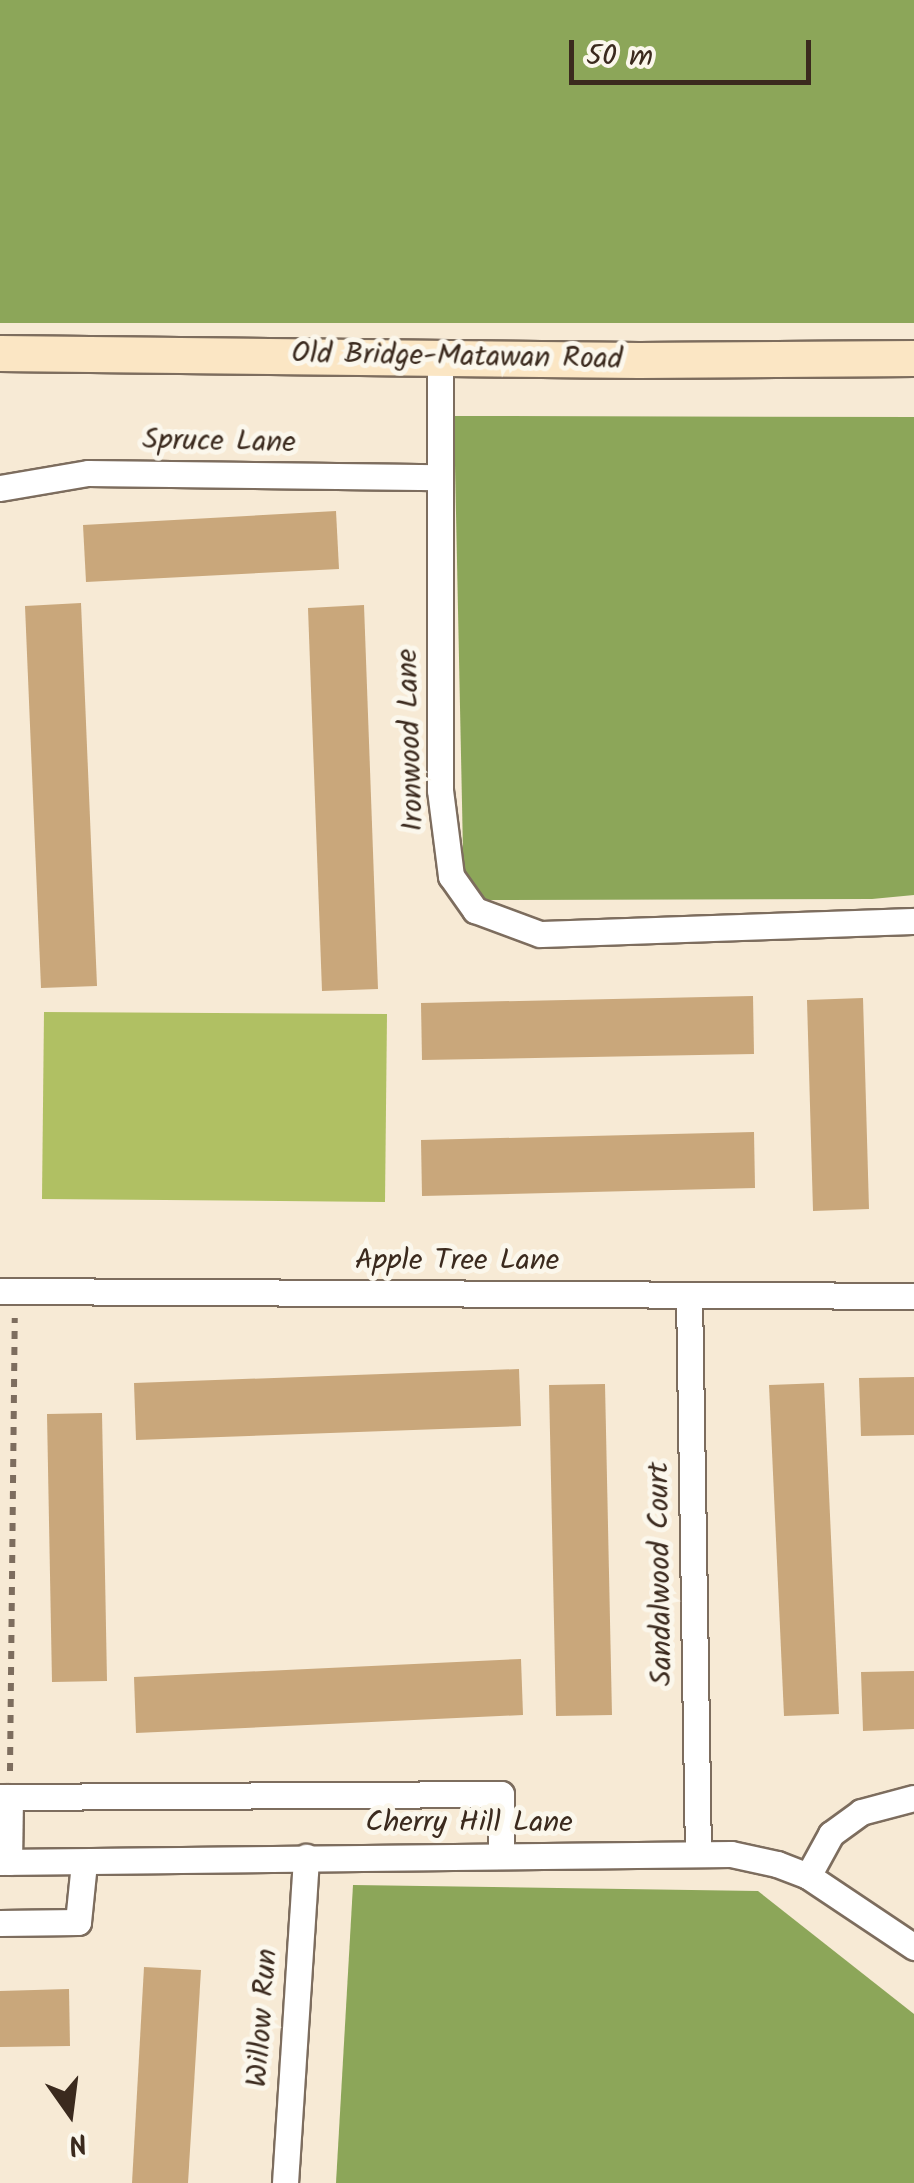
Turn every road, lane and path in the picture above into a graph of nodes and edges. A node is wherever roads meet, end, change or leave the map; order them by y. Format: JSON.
{"nodes":[{"id":1,"x":0,"y":353,"type":"edge"},
{"id":2,"x":440,"y":356,"type":"junction"},
{"id":3,"x":914,"y":358,"type":"edge"},
{"id":4,"x":440,"y":477,"type":"junction"},
{"id":5,"x":0,"y":488,"type":"edge"},
{"id":6,"x":914,"y":921,"type":"edge"},
{"id":7,"x":8,"y":1291,"type":"edge"},
{"id":8,"x":689,"y":1294,"type":"junction"},
{"id":9,"x":914,"y":1296,"type":"edge"},
{"id":10,"x":5,"y":1797,"type":"edge"},
{"id":11,"x":914,"y":1798,"type":"edge"},
{"id":12,"x":698,"y":1854,"type":"junction"},
{"id":13,"x":501,"y":1856,"type":"junction"},
{"id":14,"x":306,"y":1857,"type":"junction"},
{"id":15,"x":5,"y":1862,"type":"edge"},
{"id":16,"x":84,"y":1864,"type":"junction"},
{"id":17,"x":808,"y":1876,"type":"junction"},
{"id":18,"x":0,"y":1923,"type":"edge"},
{"id":19,"x":914,"y":1947,"type":"edge"},
{"id":20,"x":286,"y":2183,"type":"edge"}],
"edges":[{"from":1,"to":2,"type":"main road","name":"Old Bridge-Matawan Road"},
{"from":2,"to":3,"type":"main road","name":"Old Bridge-Matawan Road"},
{"from":2,"to":4,"type":"street","name":"Ironwood Lane"},
{"from":4,"to":5,"type":"street","name":"Spruce Lane"},
{"from":4,"to":6,"type":"street","name":"Ironwood Lane"},
{"from":7,"to":8,"type":"street","name":"Apple Tree Lane"},
{"from":7,"to":10,"type":"path"},
{"from":8,"to":9,"type":"street","name":"Apple Tree Lane"},
{"from":8,"to":12,"type":"street","name":"Sandalwood Court"},
{"from":10,"to":13,"type":"street"},
{"from":10,"to":15,"type":"street"},
{"from":11,"to":17,"type":"street"},
{"from":12,"to":13,"type":"street","name":"Cherry Hill Lane"},
{"from":12,"to":17,"type":"street","name":"Cherry Hill Lane"},
{"from":13,"to":14,"type":"street","name":"Cherry Hill Lane"},
{"from":14,"to":16,"type":"street","name":"Cherry Hill Lane"},
{"from":14,"to":20,"type":"street","name":"Willow Run"},
{"from":15,"to":16,"type":"street","name":"Cherry Hill Lane"},
{"from":16,"to":18,"type":"street"},
{"from":17,"to":19,"type":"street","name":"Cherry Hill Lane"}]}
